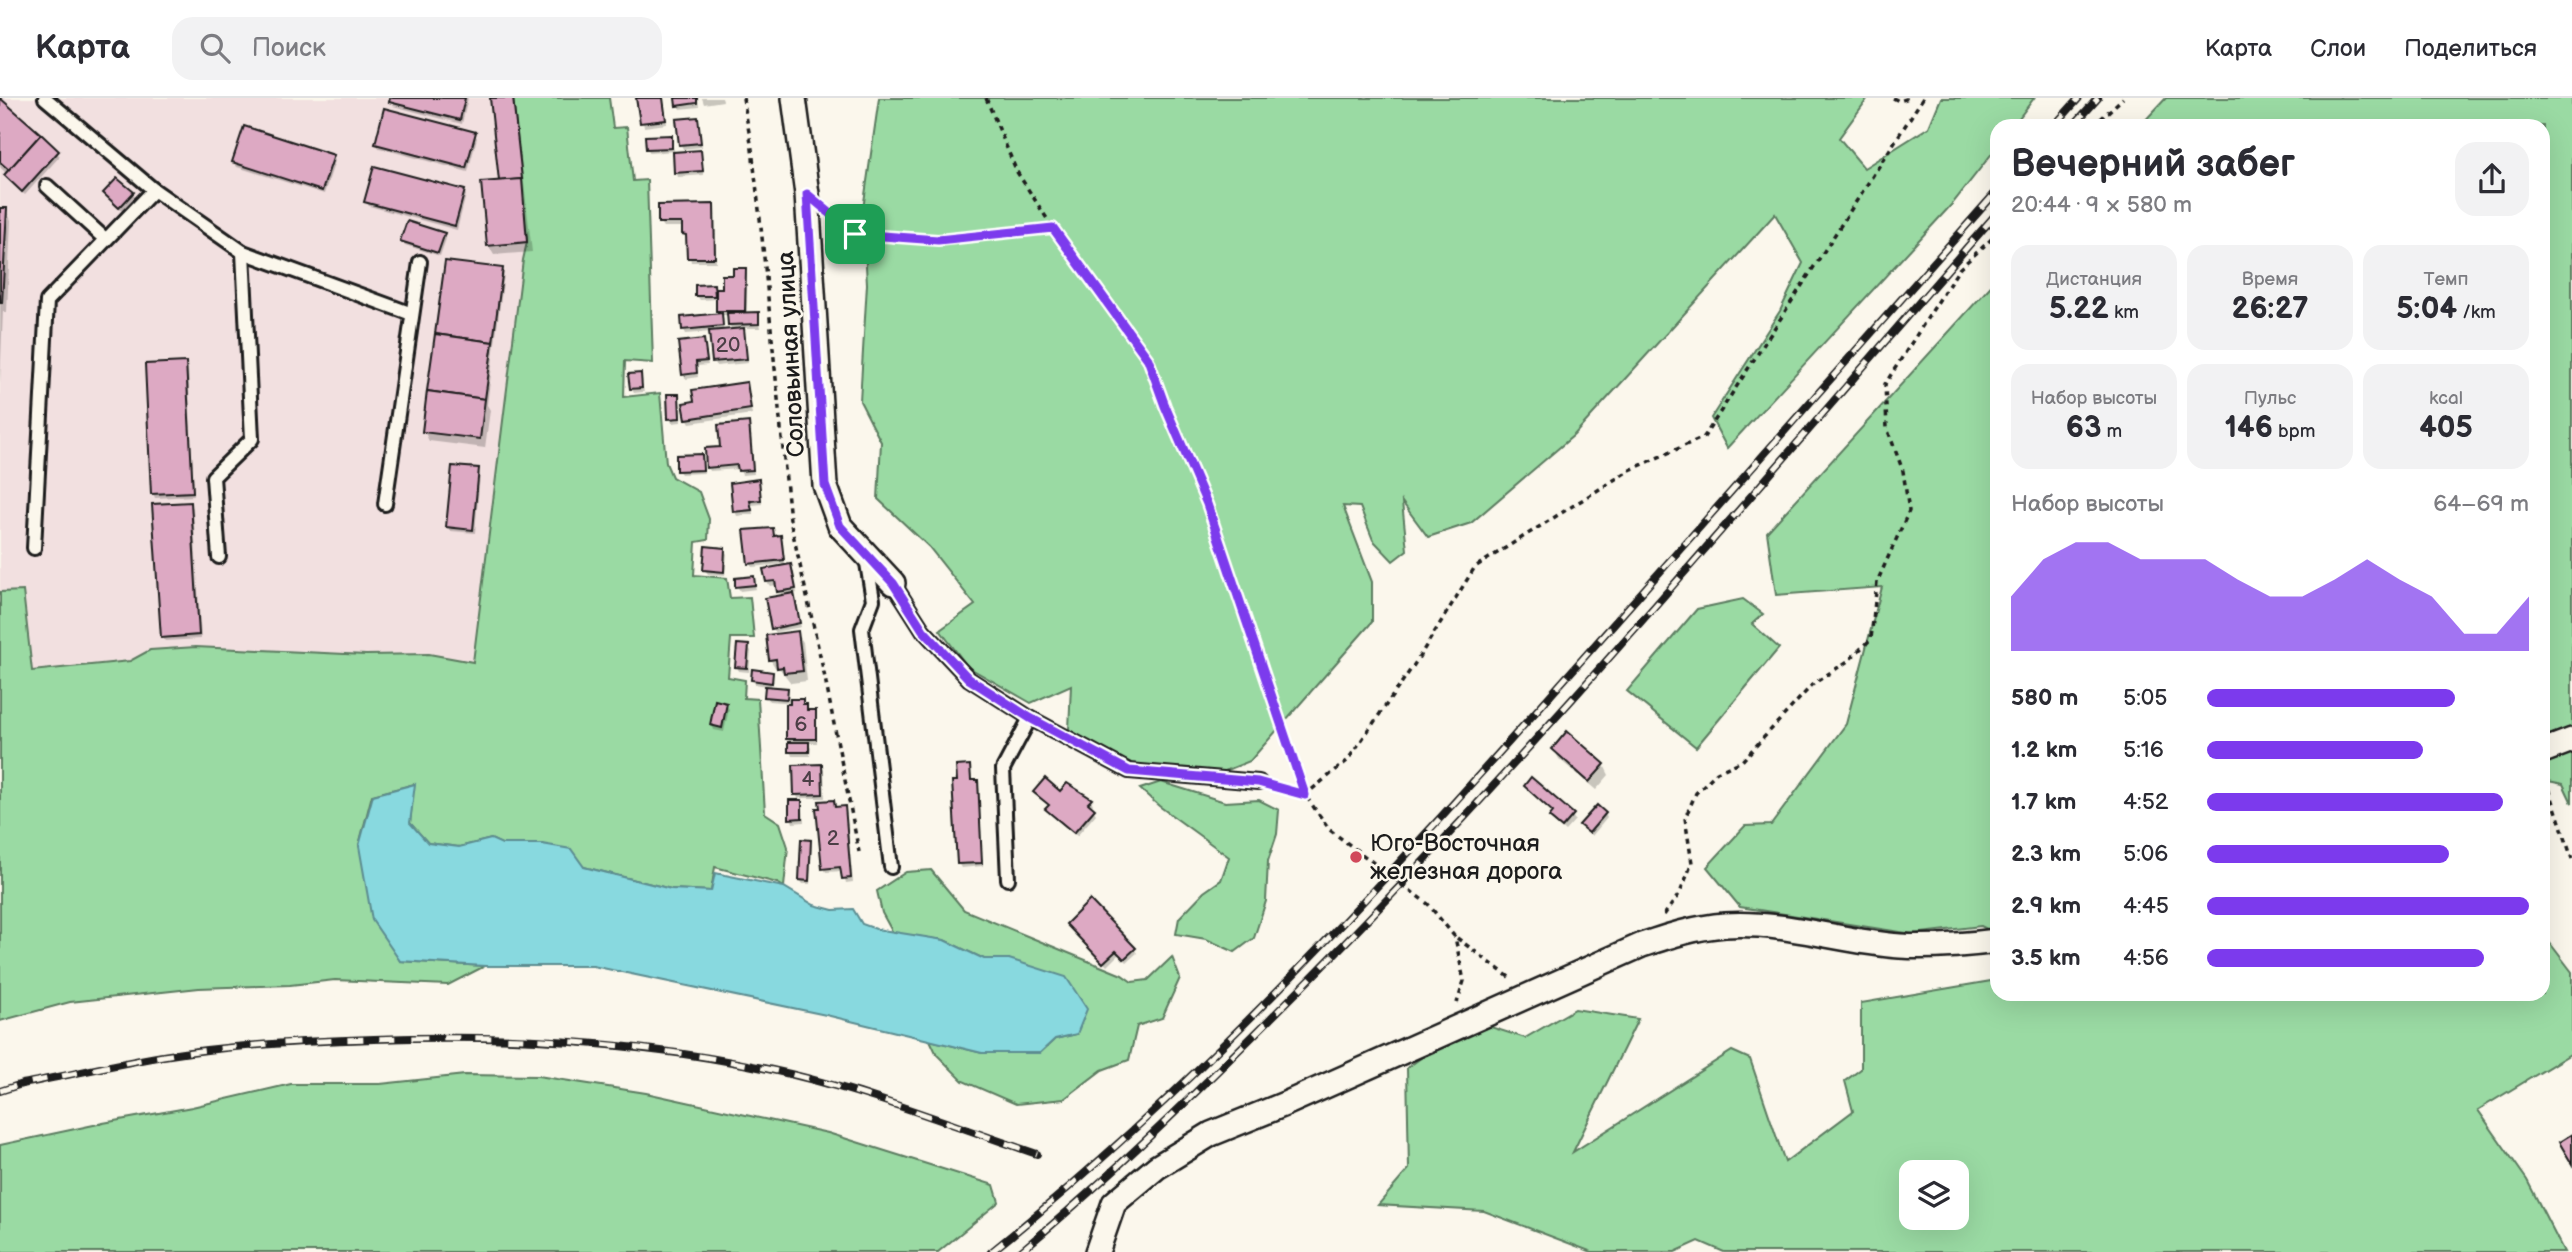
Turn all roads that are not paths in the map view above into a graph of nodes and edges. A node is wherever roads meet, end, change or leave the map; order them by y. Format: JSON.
{"nodes":[{"id":1,"x":45,"y":98,"type":"edge"},
{"id":2,"x":794,"y":98,"type":"edge"},
{"id":3,"x":47,"y":186,"type":"dead end"},
{"id":4,"x":154,"y":190,"type":"junction"},
{"id":5,"x":105,"y":239,"type":"junction"},
{"id":6,"x":243,"y":252,"type":"junction"},
{"id":7,"x":420,"y":262,"type":"dead end"},
{"id":8,"x":412,"y":314,"type":"junction"},
{"id":9,"x":385,"y":503,"type":"dead end"},
{"id":10,"x":34,"y":548,"type":"dead end"},
{"id":11,"x":865,"y":550,"type":"junction"},
{"id":12,"x":219,"y":557,"type":"dead end"},
{"id":13,"x":893,"y":583,"type":"joint"},
{"id":14,"x":1030,"y":718,"type":"junction"},
{"id":15,"x":2572,"y":740,"type":"edge"},
{"id":16,"x":2550,"y":748,"type":"edge"},
{"id":17,"x":1258,"y":782,"type":"road end"},
{"id":18,"x":891,"y":867,"type":"dead end"},
{"id":19,"x":1008,"y":879,"type":"dead end"},
{"id":20,"x":1990,"y":942,"type":"edge"},
{"id":21,"x":1097,"y":1252,"type":"edge"}],
"edges":[{"from":1,"to":4,"type":"lane"},
{"from":2,"to":11,"type":"street","name":"Соловьиная улица"},
{"from":3,"to":5,"type":"lane"},
{"from":4,"to":5,"type":"lane"},
{"from":4,"to":6,"type":"lane"},
{"from":5,"to":10,"type":"lane"},
{"from":6,"to":8,"type":"lane"},
{"from":6,"to":12,"type":"lane"},
{"from":7,"to":8,"type":"lane"},
{"from":8,"to":9,"type":"lane"},
{"from":11,"to":13,"type":"street","name":"Соловьиная улица"},
{"from":11,"to":18,"type":"lane"},
{"from":13,"to":14,"type":"lane"},
{"from":14,"to":17,"type":"lane"},
{"from":14,"to":19,"type":"lane"},
{"from":15,"to":16,"type":"street"},
{"from":20,"to":21,"type":"street"}]}
